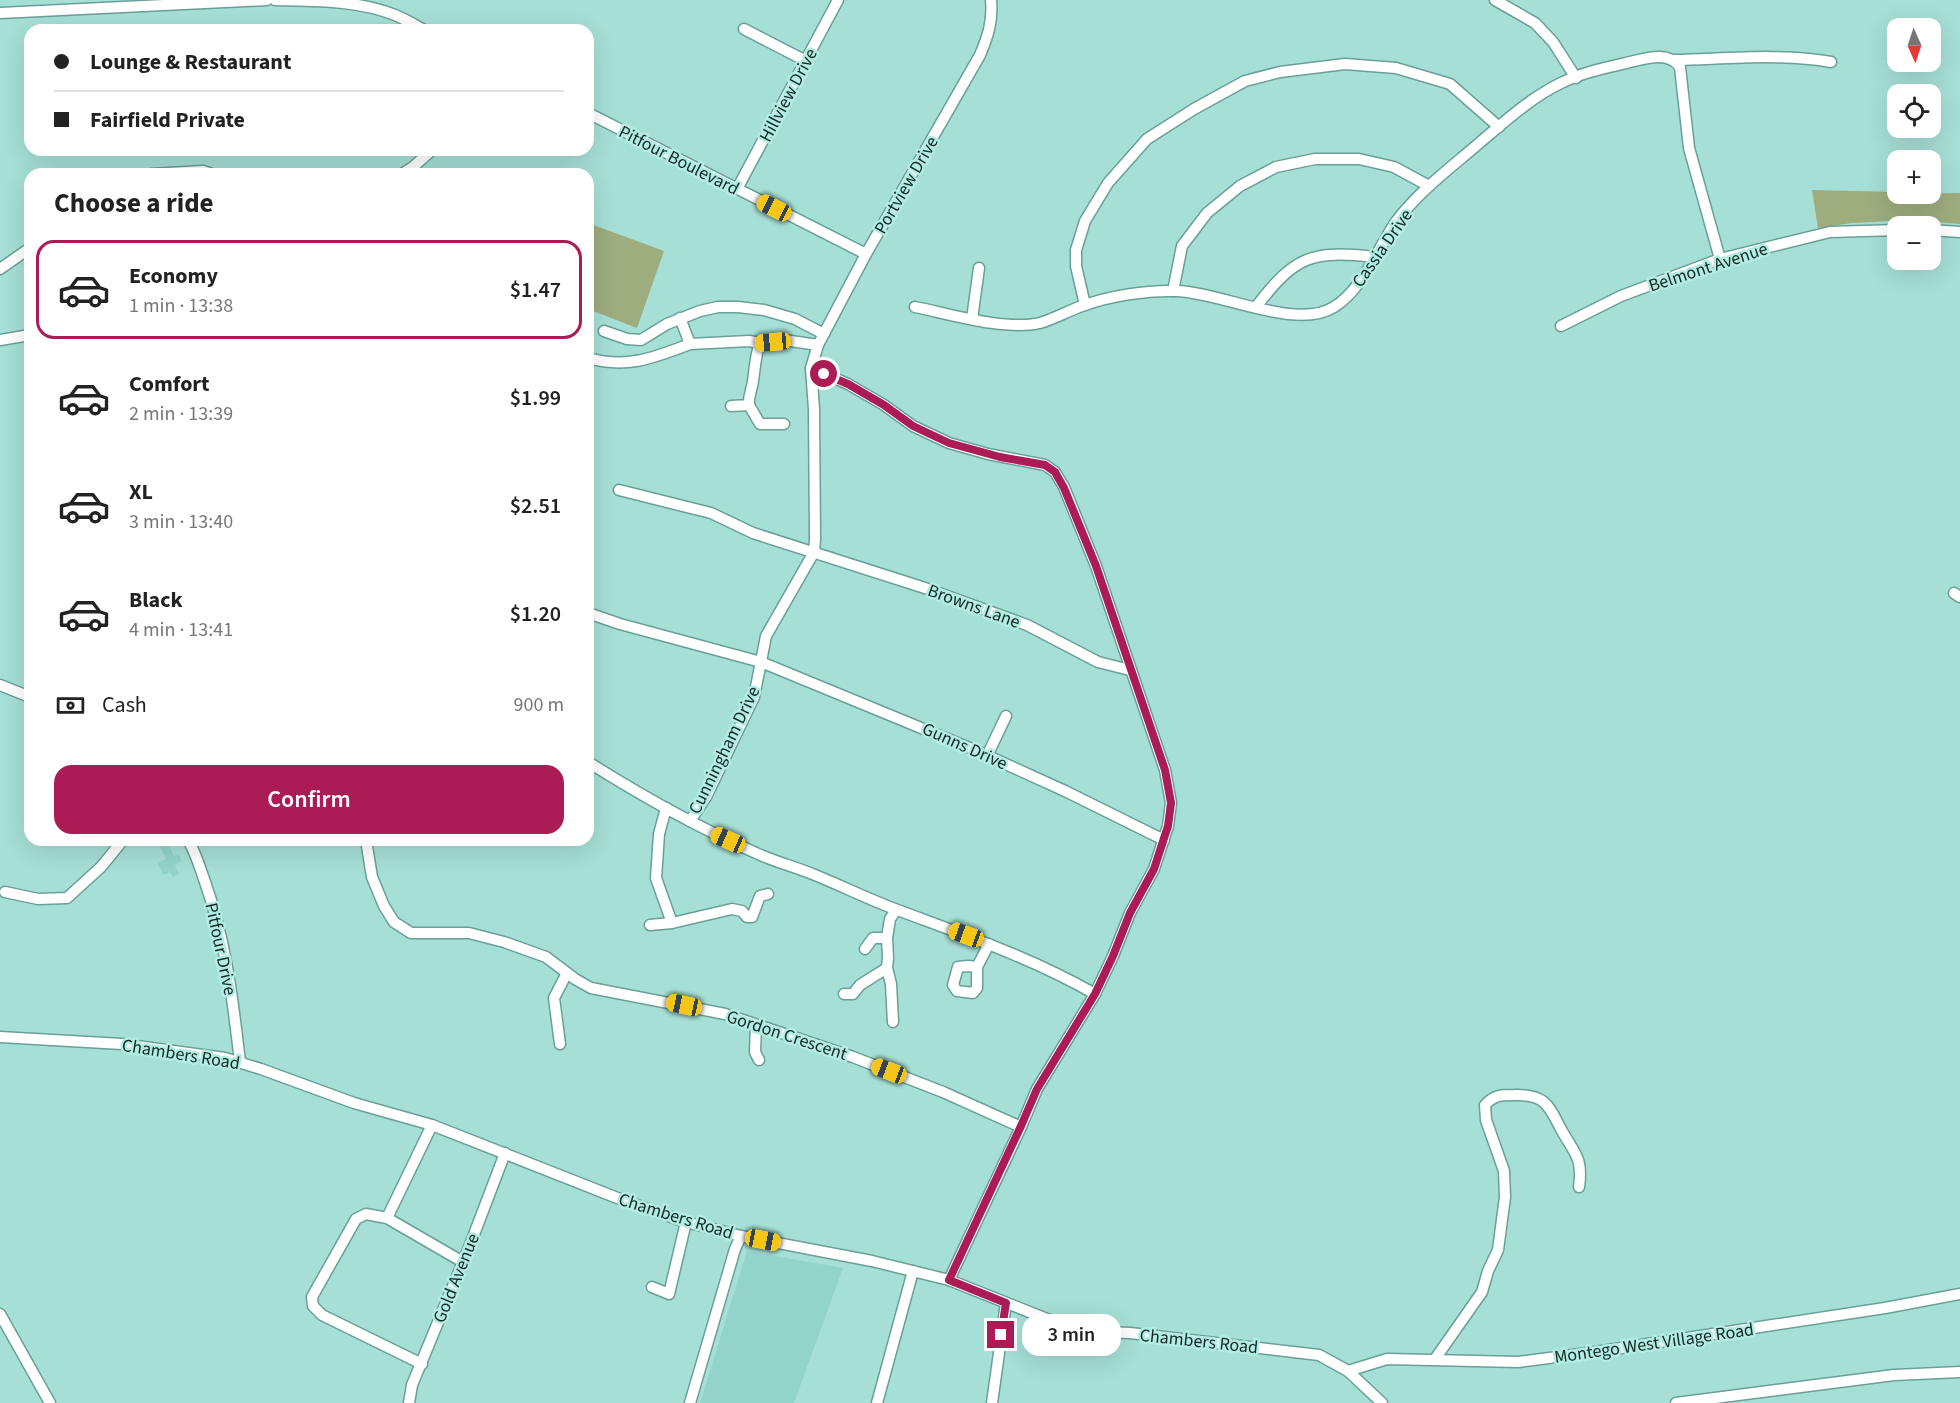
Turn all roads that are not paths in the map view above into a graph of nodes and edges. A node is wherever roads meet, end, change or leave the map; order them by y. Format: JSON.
{"nodes":[{"id":1,"x":267,"y":0,"type":"edge"},
{"id":2,"x":275,"y":0,"type":"edge"},
{"id":3,"x":838,"y":0,"type":"edge"},
{"id":4,"x":991,"y":0,"type":"edge"},
{"id":5,"x":1495,"y":0,"type":"edge"},
{"id":6,"x":110,"y":4,"type":"edge"},
{"id":7,"x":0,"y":13,"type":"edge"},
{"id":8,"x":412,"y":24,"type":"edge"},
{"id":9,"x":744,"y":29,"type":"dead end"},
{"id":10,"x":1675,"y":60,"type":"junction"},
{"id":11,"x":806,"y":61,"type":"junction"},
{"id":12,"x":1831,"y":62,"type":"dead end"},
{"id":13,"x":1576,"y":78,"type":"junction"},
{"id":14,"x":594,"y":116,"type":"edge"},
{"id":15,"x":1499,"y":127,"type":"junction"},
{"id":16,"x":425,"y":156,"type":"edge"},
{"id":17,"x":411,"y":168,"type":"edge"},
{"id":18,"x":1429,"y":186,"type":"junction"},
{"id":19,"x":736,"y":189,"type":"junction"},
{"id":20,"x":1887,"y":230,"type":"edge"},
{"id":21,"x":1941,"y":231,"type":"edge"},
{"id":22,"x":1960,"y":232,"type":"edge"},
{"id":23,"x":24,"y":252,"type":"edge"},
{"id":24,"x":866,"y":254,"type":"junction"},
{"id":25,"x":1374,"y":257,"type":"junction"},
{"id":26,"x":1720,"y":259,"type":"junction"},
{"id":27,"x":0,"y":268,"type":"edge"},
{"id":28,"x":979,"y":268,"type":"dead end"},
{"id":29,"x":1173,"y":291,"type":"junction"},
{"id":30,"x":1085,"y":305,"type":"junction"},
{"id":31,"x":915,"y":307,"type":"dead end"},
{"id":32,"x":1256,"y":307,"type":"junction"},
{"id":33,"x":680,"y":318,"type":"junction"},
{"id":34,"x":972,"y":319,"type":"junction"},
{"id":35,"x":1561,"y":326,"type":"dead end"},
{"id":36,"x":604,"y":331,"type":"dead end"},
{"id":37,"x":824,"y":334,"type":"junction"},
{"id":38,"x":24,"y":336,"type":"edge"},
{"id":39,"x":0,"y":340,"type":"edge"},
{"id":40,"x":760,"y":343,"type":"junction"},
{"id":41,"x":690,"y":344,"type":"junction"},
{"id":42,"x":818,"y":345,"type":"junction"},
{"id":43,"x":594,"y":359,"type":"edge"},
{"id":44,"x":811,"y":368,"type":"junction"},
{"id":45,"x":749,"y":405,"type":"junction"},
{"id":46,"x":731,"y":406,"type":"dead end"},
{"id":47,"x":784,"y":424,"type":"dead end"},
{"id":48,"x":619,"y":490,"type":"dead end"},
{"id":49,"x":814,"y":552,"type":"junction"},
{"id":50,"x":594,"y":615,"type":"edge"},
{"id":51,"x":761,"y":662,"type":"junction"},
{"id":52,"x":1130,"y":670,"type":"junction"},
{"id":53,"x":0,"y":685,"type":"edge"},
{"id":54,"x":24,"y":695,"type":"edge"},
{"id":55,"x":1006,"y":716,"type":"dead end"},
{"id":56,"x":987,"y":756,"type":"junction"},
{"id":57,"x":594,"y":766,"type":"edge"},
{"id":58,"x":666,"y":808,"type":"junction"},
{"id":59,"x":690,"y":821,"type":"junction"},
{"id":60,"x":1164,"y":840,"type":"junction"},
{"id":61,"x":118,"y":846,"type":"edge"},
{"id":62,"x":191,"y":846,"type":"edge"},
{"id":63,"x":367,"y":846,"type":"edge"},
{"id":64,"x":5,"y":892,"type":"dead end"},
{"id":65,"x":768,"y":894,"type":"dead end"},
{"id":66,"x":896,"y":910,"type":"junction"},
{"id":67,"x":672,"y":923,"type":"junction"},
{"id":68,"x":650,"y":926,"type":"dead end"},
{"id":69,"x":887,"y":938,"type":"junction"},
{"id":70,"x":989,"y":944,"type":"junction"},
{"id":71,"x":865,"y":950,"type":"dead end"},
{"id":72,"x":977,"y":967,"type":"dead end"},
{"id":73,"x":887,"y":968,"type":"junction"},
{"id":74,"x":567,"y":973,"type":"junction"},
{"id":75,"x":844,"y":994,"type":"dead end"},
{"id":76,"x":1095,"y":994,"type":"junction"},
{"id":77,"x":893,"y":1022,"type":"dead end"},
{"id":78,"x":756,"y":1025,"type":"junction"},
{"id":79,"x":0,"y":1037,"type":"edge"},
{"id":80,"x":560,"y":1044,"type":"dead end"},
{"id":81,"x":759,"y":1060,"type":"dead end"},
{"id":82,"x":240,"y":1062,"type":"junction"},
{"id":83,"x":432,"y":1125,"type":"junction"},
{"id":84,"x":1021,"y":1126,"type":"junction"},
{"id":85,"x":505,"y":1153,"type":"junction"},
{"id":86,"x":1579,"y":1187,"type":"dead end"},
{"id":87,"x":387,"y":1218,"type":"junction"},
{"id":88,"x":687,"y":1222,"type":"junction"},
{"id":89,"x":741,"y":1236,"type":"junction"},
{"id":90,"x":463,"y":1262,"type":"junction"},
{"id":91,"x":913,"y":1271,"type":"junction"},
{"id":92,"x":949,"y":1280,"type":"junction"},
{"id":93,"x":652,"y":1287,"type":"dead end"},
{"id":94,"x":1960,"y":1294,"type":"edge"},
{"id":95,"x":1006,"y":1303,"type":"junction"},
{"id":96,"x":0,"y":1314,"type":"edge"},
{"id":97,"x":1435,"y":1359,"type":"junction"},
{"id":98,"x":422,"y":1364,"type":"junction"},
{"id":99,"x":1348,"y":1371,"type":"junction"},
{"id":100,"x":1960,"y":1372,"type":"edge"},
{"id":101,"x":50,"y":1403,"type":"edge"},
{"id":102,"x":409,"y":1403,"type":"edge"},
{"id":103,"x":690,"y":1403,"type":"edge"},
{"id":104,"x":877,"y":1403,"type":"edge"},
{"id":105,"x":992,"y":1403,"type":"edge"},
{"id":106,"x":1382,"y":1403,"type":"edge"},
{"id":107,"x":1676,"y":1403,"type":"edge"}],
"edges":[{"from":1,"to":6,"type":"street"},
{"from":2,"to":8,"type":"street"},
{"from":3,"to":11,"type":"street","name":"Hillview Drive"},
{"from":4,"to":24,"type":"street","name":"Portview Drive"},
{"from":5,"to":13,"type":"street"},
{"from":6,"to":7,"type":"street"},
{"from":9,"to":11,"type":"street"},
{"from":10,"to":12,"type":"street","name":"Cassia Drive"},
{"from":10,"to":13,"type":"street","name":"Cassia Drive"},
{"from":10,"to":26,"type":"street"},
{"from":11,"to":19,"type":"street","name":"Hillview Drive"},
{"from":13,"to":15,"type":"street","name":"Cassia Drive"},
{"from":14,"to":19,"type":"street","name":"Pitfour Boulevard"},
{"from":15,"to":18,"type":"street","name":"Cassia Drive"},
{"from":15,"to":30,"type":"street"},
{"from":16,"to":17,"type":"street"},
{"from":18,"to":25,"type":"street","name":"Cassia Drive"},
{"from":18,"to":29,"type":"street"},
{"from":19,"to":24,"type":"street","name":"Pitfour Boulevard"},
{"from":20,"to":26,"type":"street","name":"Belmont Avenue"},
{"from":21,"to":22,"type":"street"},
{"from":23,"to":27,"type":"street"},
{"from":24,"to":37,"type":"street","name":"Portview Drive"},
{"from":25,"to":32,"type":"street"},
{"from":25,"to":32,"type":"street","name":"Cassia Drive"},
{"from":26,"to":35,"type":"street","name":"Belmont Avenue"},
{"from":28,"to":34,"type":"street"},
{"from":29,"to":30,"type":"street","name":"Cassia Drive"},
{"from":29,"to":32,"type":"street","name":"Cassia Drive"},
{"from":30,"to":34,"type":"street","name":"Cassia Drive"},
{"from":31,"to":34,"type":"street","name":"Cassia Drive"},
{"from":33,"to":36,"type":"street"},
{"from":33,"to":37,"type":"street"},
{"from":33,"to":41,"type":"street"},
{"from":37,"to":42,"type":"street","name":"Portview Drive"},
{"from":38,"to":39,"type":"street"},
{"from":40,"to":41,"type":"street"},
{"from":40,"to":42,"type":"street"},
{"from":40,"to":45,"type":"street"},
{"from":41,"to":43,"type":"street"},
{"from":42,"to":44,"type":"street","name":"Portview Drive"},
{"from":44,"to":49,"type":"street","name":"Cunningham Drive"},
{"from":44,"to":52,"type":"street"},
{"from":45,"to":46,"type":"street"},
{"from":45,"to":47,"type":"street"},
{"from":48,"to":49,"type":"street","name":"Browns Lane"},
{"from":49,"to":51,"type":"street","name":"Cunningham Drive"},
{"from":49,"to":52,"type":"street","name":"Browns Lane"},
{"from":50,"to":51,"type":"street","name":"Gunns Drive"},
{"from":51,"to":56,"type":"street","name":"Gunns Drive"},
{"from":51,"to":59,"type":"street","name":"Cunningham Drive"},
{"from":52,"to":60,"type":"street"},
{"from":53,"to":54,"type":"street"},
{"from":55,"to":56,"type":"street"},
{"from":56,"to":60,"type":"street","name":"Gunns Drive"},
{"from":57,"to":58,"type":"street"},
{"from":58,"to":59,"type":"street"},
{"from":58,"to":67,"type":"street"},
{"from":59,"to":66,"type":"street"},
{"from":60,"to":76,"type":"street"},
{"from":61,"to":64,"type":"street"},
{"from":62,"to":82,"type":"street","name":"Pitfour Drive"},
{"from":63,"to":74,"type":"street","name":"Gordon Crescent"},
{"from":65,"to":67,"type":"street"},
{"from":66,"to":69,"type":"street"},
{"from":66,"to":70,"type":"street"},
{"from":67,"to":68,"type":"street"},
{"from":69,"to":71,"type":"street"},
{"from":69,"to":73,"type":"street"},
{"from":70,"to":72,"type":"street"},
{"from":70,"to":76,"type":"street"},
{"from":73,"to":75,"type":"street"},
{"from":73,"to":77,"type":"street"},
{"from":74,"to":78,"type":"street","name":"Gordon Crescent"},
{"from":74,"to":80,"type":"street"},
{"from":76,"to":84,"type":"street"},
{"from":78,"to":81,"type":"street"},
{"from":78,"to":84,"type":"street","name":"Gordon Crescent"},
{"from":79,"to":82,"type":"street","name":"Chambers Road"},
{"from":82,"to":83,"type":"street","name":"Chambers Road"},
{"from":83,"to":85,"type":"street","name":"Chambers Road"},
{"from":83,"to":87,"type":"street"},
{"from":84,"to":92,"type":"street"},
{"from":85,"to":88,"type":"street","name":"Chambers Road"},
{"from":85,"to":90,"type":"street","name":"Gold Avenue"},
{"from":86,"to":97,"type":"street"},
{"from":87,"to":90,"type":"street"},
{"from":87,"to":98,"type":"street"},
{"from":88,"to":89,"type":"street","name":"Chambers Road"},
{"from":88,"to":93,"type":"street"},
{"from":89,"to":91,"type":"street","name":"Chambers Road"},
{"from":89,"to":103,"type":"street"},
{"from":90,"to":98,"type":"street","name":"Gold Avenue"},
{"from":91,"to":92,"type":"street","name":"Chambers Road"},
{"from":91,"to":104,"type":"street"},
{"from":92,"to":95,"type":"street","name":"Chambers Road"},
{"from":94,"to":97,"type":"street","name":"Montego West Village Road"},
{"from":95,"to":99,"type":"street","name":"Chambers Road"},
{"from":95,"to":105,"type":"street"},
{"from":96,"to":101,"type":"street"},
{"from":97,"to":99,"type":"street","name":"Montego West Village Road"},
{"from":98,"to":102,"type":"street","name":"Gold Avenue"},
{"from":99,"to":106,"type":"street","name":"Chambers Road"},
{"from":100,"to":107,"type":"street"}]}
